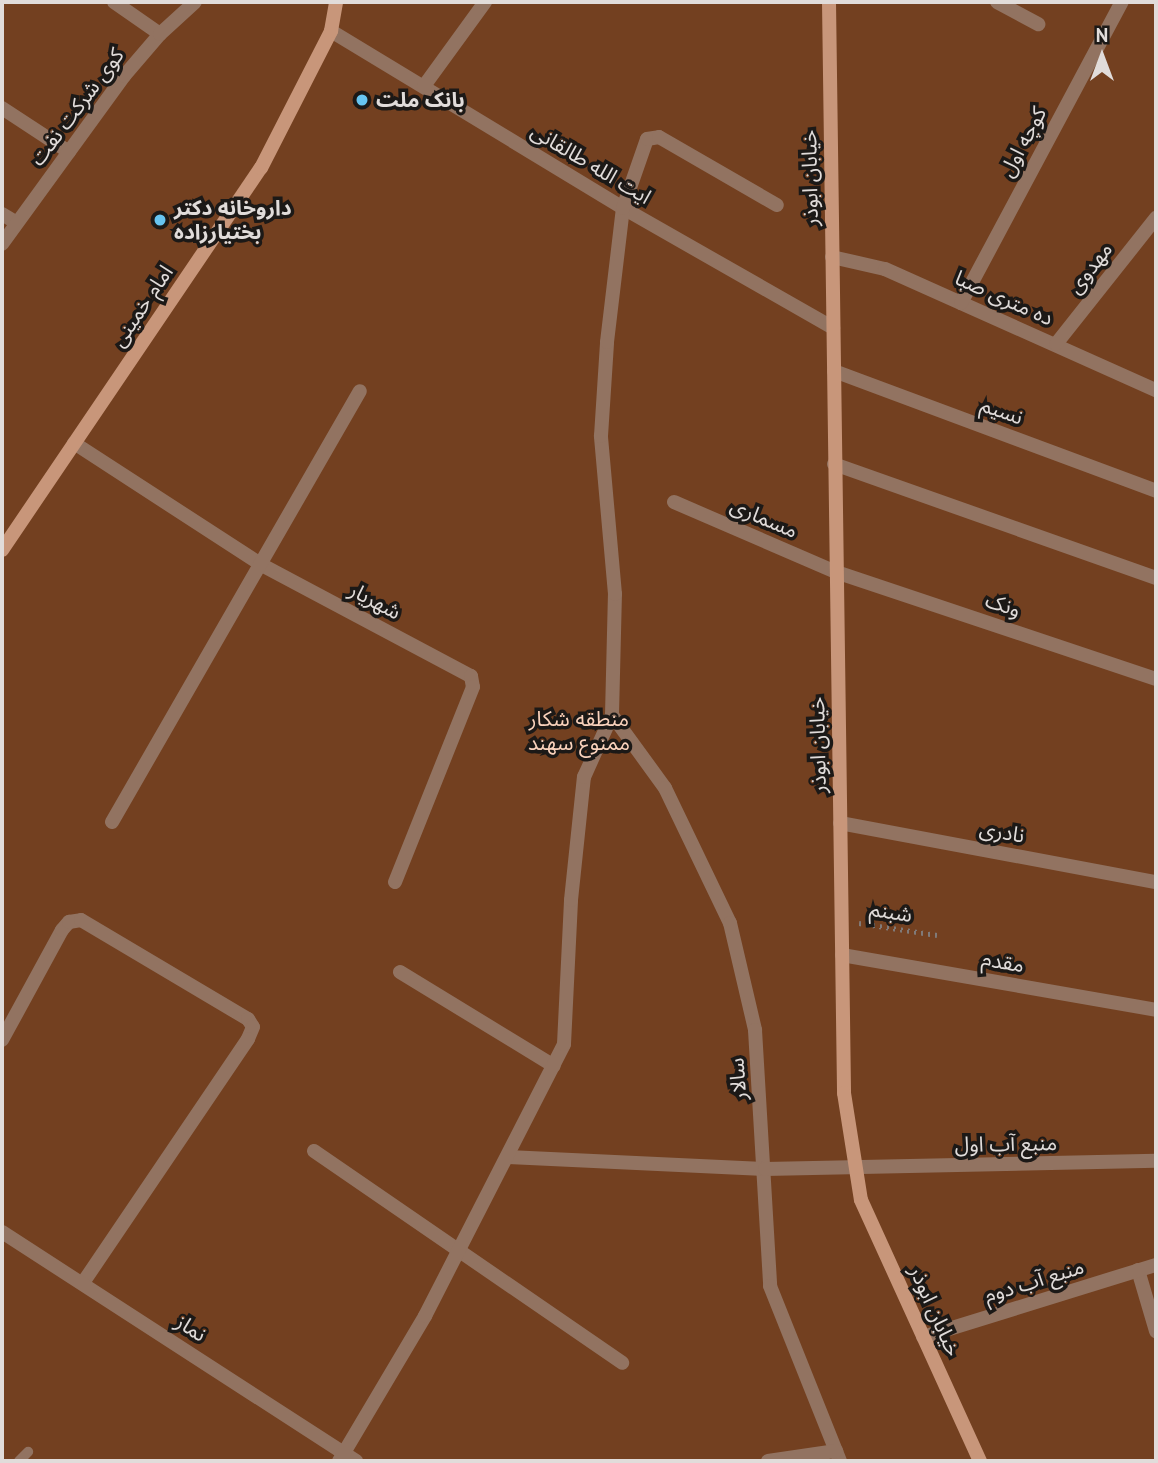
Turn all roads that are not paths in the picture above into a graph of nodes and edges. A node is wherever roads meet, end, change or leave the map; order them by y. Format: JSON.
{"nodes":[{"id":1,"x":114,"y":2,"type":"edge"},
{"id":2,"x":195,"y":2,"type":"edge"},
{"id":3,"x":336,"y":2,"type":"edge"},
{"id":4,"x":485,"y":2,"type":"edge"},
{"id":5,"x":829,"y":2,"type":"edge"},
{"id":6,"x":997,"y":2,"type":"edge"},
{"id":7,"x":1122,"y":2,"type":"edge"},
{"id":8,"x":1038,"y":24,"type":"dead end"},
{"id":9,"x":331,"y":31,"type":"junction"},
{"id":10,"x":160,"y":34,"type":"junction"},
{"id":11,"x":424,"y":86,"type":"junction"},
{"id":12,"x":2,"y":108,"type":"edge"},
{"id":13,"x":69,"y":152,"type":"junction"},
{"id":14,"x":777,"y":205,"type":"dead end"},
{"id":15,"x":623,"y":208,"type":"junction"},
{"id":16,"x":2,"y":214,"type":"edge"},
{"id":17,"x":1156,"y":218,"type":"edge"},
{"id":18,"x":17,"y":223,"type":"junction"},
{"id":19,"x":2,"y":244,"type":"edge"},
{"id":20,"x":832,"y":257,"type":"junction"},
{"id":21,"x":961,"y":303,"type":"junction"},
{"id":22,"x":833,"y":328,"type":"junction"},
{"id":23,"x":1056,"y":344,"type":"junction"},
{"id":24,"x":834,"y":370,"type":"junction"},
{"id":25,"x":1156,"y":390,"type":"edge"},
{"id":26,"x":360,"y":391,"type":"dead end"},
{"id":27,"x":74,"y":443,"type":"junction"},
{"id":28,"x":834,"y":464,"type":"junction"},
{"id":29,"x":1156,"y":491,"type":"edge"},
{"id":30,"x":674,"y":502,"type":"dead end"},
{"id":31,"x":2,"y":550,"type":"edge"},
{"id":32,"x":260,"y":565,"type":"junction"},
{"id":33,"x":836,"y":572,"type":"junction"},
{"id":34,"x":1156,"y":578,"type":"edge"},
{"id":35,"x":1156,"y":679,"type":"edge"},
{"id":36,"x":612,"y":715,"type":"junction"},
{"id":37,"x":111,"y":822,"type":"dead end"},
{"id":38,"x":840,"y":823,"type":"junction"},
{"id":39,"x":395,"y":881,"type":"dead end"},
{"id":40,"x":1156,"y":882,"type":"edge"},
{"id":41,"x":842,"y":956,"type":"junction"},
{"id":42,"x":400,"y":972,"type":"dead end"},
{"id":43,"x":1156,"y":1010,"type":"edge"},
{"id":44,"x":2,"y":1040,"type":"edge"},
{"id":45,"x":554,"y":1066,"type":"junction"},
{"id":46,"x":314,"y":1151,"type":"dead end"},
{"id":47,"x":509,"y":1157,"type":"junction"},
{"id":48,"x":1156,"y":1161,"type":"edge"},
{"id":49,"x":856,"y":1169,"type":"junction"},
{"id":50,"x":765,"y":1170,"type":"junction"},
{"id":51,"x":2,"y":1232,"type":"edge"},
{"id":52,"x":458,"y":1252,"type":"junction"},
{"id":53,"x":1156,"y":1265,"type":"edge"},
{"id":54,"x":1138,"y":1270,"type":"junction"},
{"id":55,"x":83,"y":1283,"type":"junction"},
{"id":56,"x":1156,"y":1331,"type":"edge"},
{"id":57,"x":923,"y":1337,"type":"junction"},
{"id":58,"x":622,"y":1363,"type":"dead end"},
{"id":59,"x":28,"y":1452,"type":"dead end"},
{"id":60,"x":838,"y":1456,"type":"edge"},
{"id":61,"x":346,"y":1459,"type":"edge"},
{"id":62,"x":19,"y":1461,"type":"edge"},
{"id":63,"x":768,"y":1461,"type":"edge"},
{"id":64,"x":980,"y":1461,"type":"edge"}],
"edges":[{"from":1,"to":10,"type":"street"},
{"from":2,"to":10,"type":"street","name":"کوی شرکت نفت"},
{"from":3,"to":9,"type":"main road","name":"امام خمینی"},
{"from":4,"to":11,"type":"street"},
{"from":5,"to":20,"type":"main road","name":"خیابان ابوذر"},
{"from":6,"to":8,"type":"street"},
{"from":7,"to":21,"type":"street","name":"کوچه اول"},
{"from":9,"to":11,"type":"street","name":"ایت الله طالقانی"},
{"from":9,"to":27,"type":"main road","name":"امام خمینی"},
{"from":10,"to":13,"type":"street","name":"کوی شرکت نفت"},
{"from":11,"to":15,"type":"street","name":"ایت الله طالقانی"},
{"from":12,"to":13,"type":"street"},
{"from":13,"to":18,"type":"street","name":"کوی شرکت نفت"},
{"from":14,"to":15,"type":"street"},
{"from":15,"to":22,"type":"street","name":"ایت الله طالقانی"},
{"from":15,"to":36,"type":"street"},
{"from":16,"to":18,"type":"street"},
{"from":17,"to":23,"type":"street","name":"مهدوی"},
{"from":18,"to":19,"type":"street","name":"کوی شرکت نفت"},
{"from":20,"to":21,"type":"street","name":"ده متری صبا"},
{"from":20,"to":22,"type":"main road","name":"خیابان ابوذر"},
{"from":21,"to":23,"type":"street","name":"ده متری صبا"},
{"from":22,"to":24,"type":"main road","name":"خیابان ابوذر"},
{"from":23,"to":25,"type":"street","name":"ده متری صبا"},
{"from":24,"to":28,"type":"main road","name":"خیابان ابوذر"},
{"from":24,"to":29,"type":"street","name":"نسیم"},
{"from":26,"to":32,"type":"street"},
{"from":27,"to":31,"type":"main road","name":"امام خمینی"},
{"from":27,"to":32,"type":"street","name":"شهریار"},
{"from":28,"to":33,"type":"main road","name":"خیابان ابوذر"},
{"from":28,"to":34,"type":"street"},
{"from":30,"to":33,"type":"street","name":"مسماری"},
{"from":32,"to":37,"type":"street"},
{"from":32,"to":39,"type":"street","name":"شهریار"},
{"from":33,"to":35,"type":"street","name":"ونک"},
{"from":33,"to":38,"type":"main road","name":"خیابان ابوذر"},
{"from":36,"to":45,"type":"street"},
{"from":36,"to":50,"type":"street","name":"سالار"},
{"from":38,"to":40,"type":"street","name":"نادری"},
{"from":38,"to":41,"type":"main road","name":"خیابان ابوذر"},
{"from":41,"to":43,"type":"street","name":"مقدم"},
{"from":41,"to":49,"type":"main road","name":"خیابان ابوذر"},
{"from":42,"to":45,"type":"street"},
{"from":44,"to":55,"type":"street"},
{"from":45,"to":47,"type":"street"},
{"from":46,"to":52,"type":"street"},
{"from":47,"to":50,"type":"street","name":"منبع آب اول"},
{"from":47,"to":52,"type":"street"},
{"from":48,"to":49,"type":"street","name":"منبع آب اول"},
{"from":49,"to":50,"type":"street","name":"منبع آب اول"},
{"from":49,"to":57,"type":"main road","name":"خیابان ابوذر"},
{"from":50,"to":60,"type":"street","name":"سالار"},
{"from":51,"to":55,"type":"street","name":"نماز"},
{"from":52,"to":58,"type":"street"},
{"from":52,"to":61,"type":"street"},
{"from":53,"to":54,"type":"street","name":"منبع آب دوم"},
{"from":54,"to":56,"type":"street"},
{"from":54,"to":57,"type":"street","name":"منبع آب دوم"},
{"from":55,"to":61,"type":"street","name":"نماز"},
{"from":57,"to":64,"type":"main road","name":"خیابان ابوذر"},
{"from":59,"to":62,"type":"lane"},
{"from":60,"to":63,"type":"street"}]}
